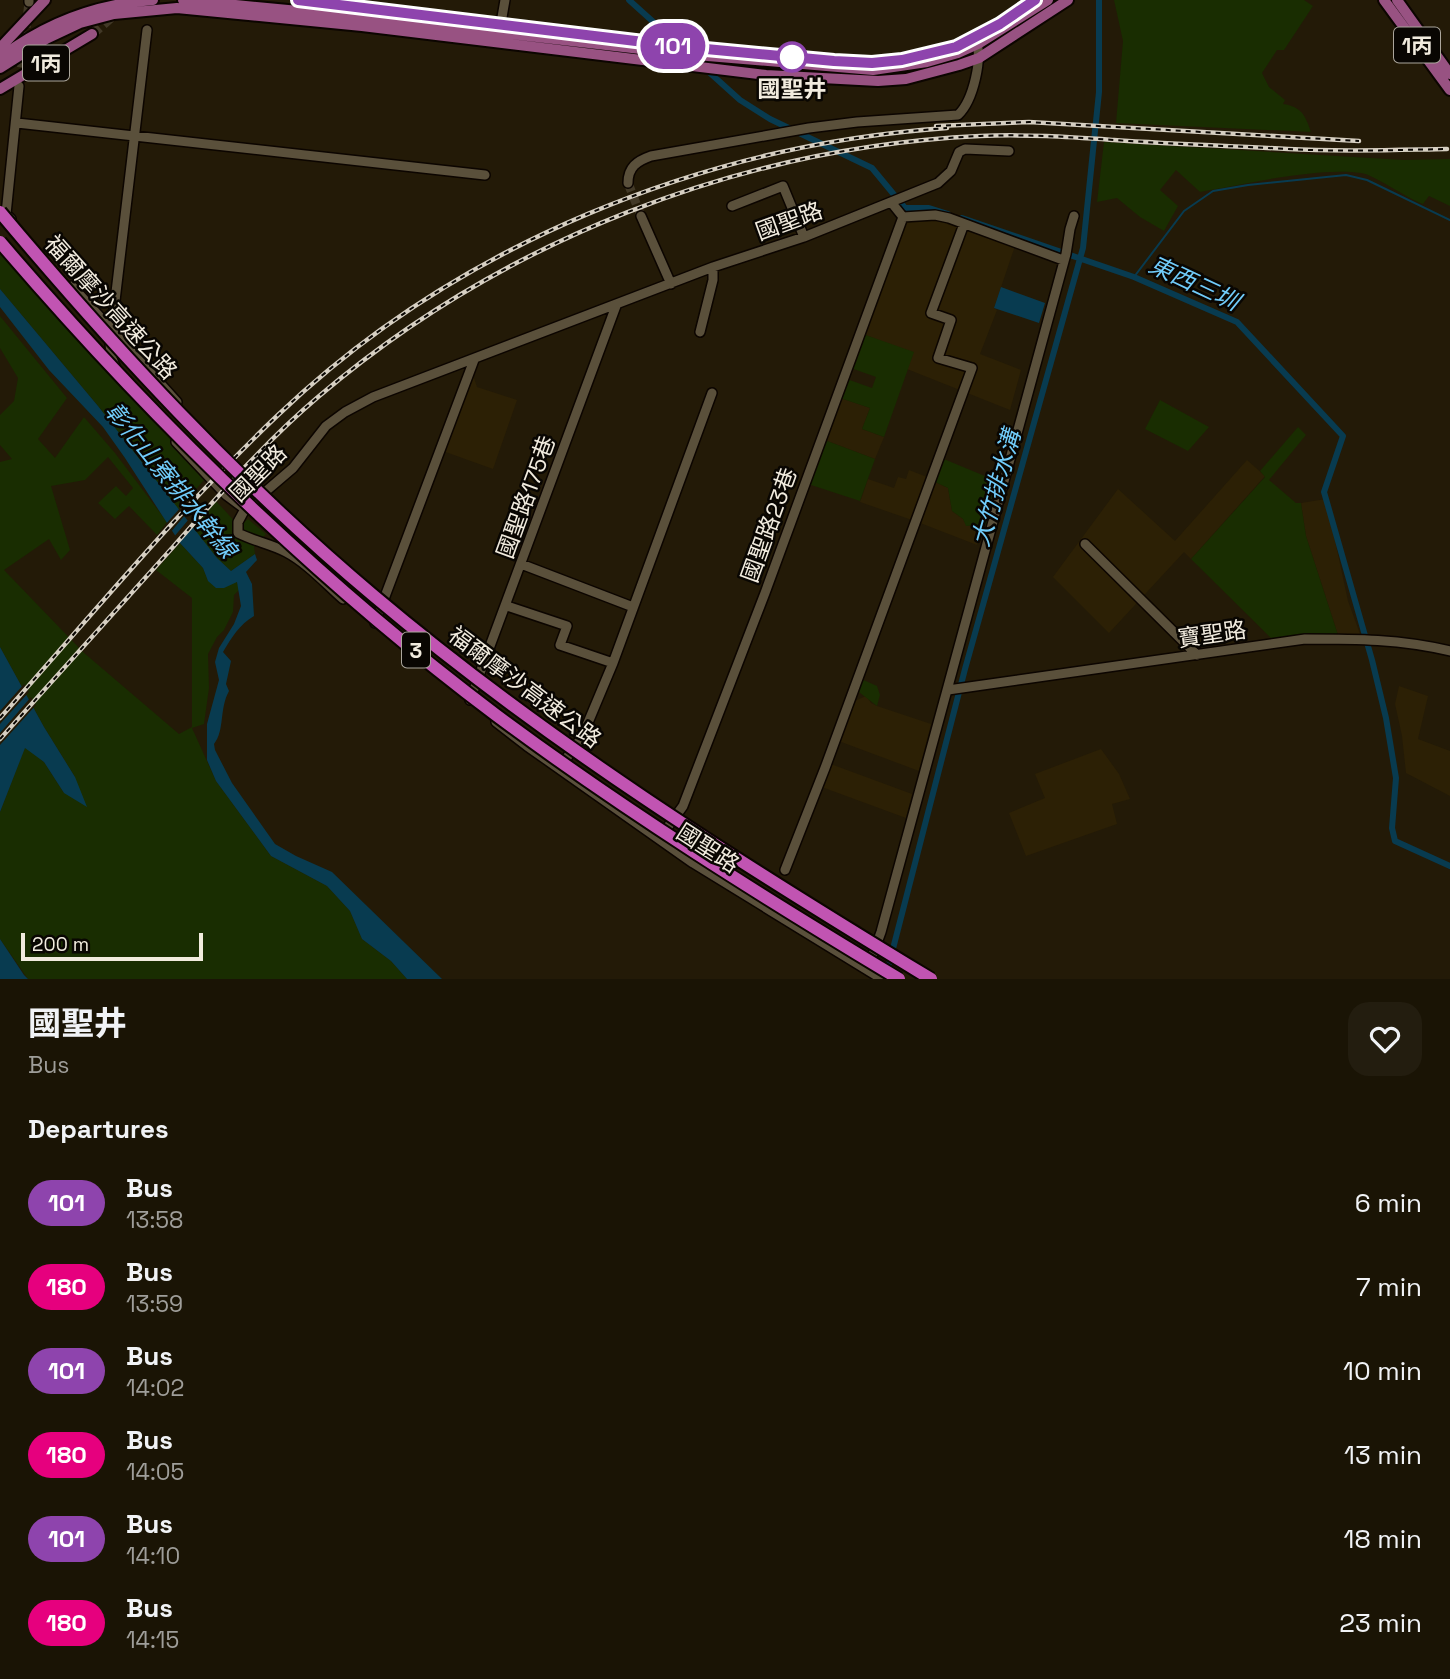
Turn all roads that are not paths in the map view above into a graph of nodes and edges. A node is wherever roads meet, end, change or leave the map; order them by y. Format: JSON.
{"nodes":[{"id":1,"x":45,"y":0,"type":"edge"},
{"id":2,"x":153,"y":0,"type":"edge"},
{"id":3,"x":183,"y":0,"type":"edge"},
{"id":4,"x":505,"y":0,"type":"edge"},
{"id":5,"x":1048,"y":0,"type":"edge"},
{"id":6,"x":1068,"y":0,"type":"edge"},
{"id":7,"x":1384,"y":0,"type":"edge"},
{"id":8,"x":1397,"y":0,"type":"edge"},
{"id":9,"x":501,"y":23,"type":"dead end"},
{"id":10,"x":147,"y":30,"type":"dead end"},
{"id":11,"x":92,"y":34,"type":"tunnel mouth"},
{"id":12,"x":977,"y":40,"type":"junction"},
{"id":13,"x":576,"y":46,"type":"junction"},
{"id":14,"x":0,"y":48,"type":"edge"},
{"id":15,"x":0,"y":58,"type":"edge"},
{"id":16,"x":767,"y":58,"type":"junction"},
{"id":17,"x":979,"y":58,"type":"junction"},
{"id":18,"x":0,"y":68,"type":"edge"},
{"id":19,"x":1450,"y":74,"type":"edge"},
{"id":20,"x":766,"y":78,"type":"junction"},
{"id":21,"x":19,"y":86,"type":"tunnel mouth"},
{"id":22,"x":0,"y":89,"type":"edge"},
{"id":23,"x":1450,"y":90,"type":"edge"},
{"id":24,"x":17,"y":123,"type":"junction"},
{"id":25,"x":134,"y":135,"type":"junction"},
{"id":26,"x":1009,"y":151,"type":"dead end"},
{"id":27,"x":485,"y":175,"type":"dead end"},
{"id":28,"x":628,"y":183,"type":"dead end"},
{"id":29,"x":891,"y":202,"type":"junction"},
{"id":30,"x":732,"y":206,"type":"dead end"},
{"id":31,"x":2,"y":211,"type":"edge"},
{"id":32,"x":641,"y":216,"type":"tunnel mouth"},
{"id":33,"x":1074,"y":216,"type":"dead end"},
{"id":34,"x":903,"y":218,"type":"junction"},
{"id":35,"x":964,"y":224,"type":"junction"},
{"id":36,"x":804,"y":237,"type":"junction"},
{"id":37,"x":0,"y":242,"type":"edge"},
{"id":38,"x":1063,"y":260,"type":"junction"},
{"id":39,"x":713,"y":267,"type":"junction"},
{"id":40,"x":671,"y":284,"type":"junction"},
{"id":41,"x":616,"y":306,"type":"junction"},
{"id":42,"x":112,"y":331,"type":"junction"},
{"id":43,"x":700,"y":332,"type":"dead end"},
{"id":44,"x":474,"y":359,"type":"junction"},
{"id":45,"x":712,"y":393,"type":"dead end"},
{"id":46,"x":177,"y":402,"type":"dead end"},
{"id":47,"x":245,"y":509,"type":"junction"},
{"id":48,"x":1085,"y":544,"type":"dead end"},
{"id":49,"x":522,"y":564,"type":"junction"},
{"id":50,"x":507,"y":606,"type":"junction"},
{"id":51,"x":633,"y":607,"type":"junction"},
{"id":52,"x":374,"y":625,"type":"junction"},
{"id":53,"x":1450,"y":652,"type":"edge"},
{"id":54,"x":1197,"y":655,"type":"junction"},
{"id":55,"x":613,"y":663,"type":"junction"},
{"id":56,"x":948,"y":690,"type":"junction"},
{"id":57,"x":470,"y":701,"type":"junction"},
{"id":58,"x":559,"y":769,"type":"junction"},
{"id":59,"x":659,"y":840,"type":"junction"},
{"id":60,"x":785,"y":870,"type":"dead end"},
{"id":61,"x":868,"y":970,"type":"junction"},
{"id":62,"x":882,"y":979,"type":"edge"},
{"id":63,"x":899,"y":979,"type":"edge"},
{"id":64,"x":931,"y":979,"type":"edge"}],
"edges":[{"from":1,"to":14,"type":"main road","number":"1丙"},
{"from":2,"to":15,"type":"main road"},
{"from":3,"to":13,"type":"main road"},
{"from":4,"to":9,"type":"street"},
{"from":5,"to":12,"type":"main road"},
{"from":6,"to":17,"type":"main road"},
{"from":7,"to":23,"type":"main road","number":"1丙"},
{"from":8,"to":19,"type":"main road","number":"1丙"},
{"from":10,"to":25,"type":"street"},
{"from":11,"to":22,"type":"main road","number":"1丙"},
{"from":12,"to":16,"type":"main road"},
{"from":12,"to":17,"type":"street"},
{"from":13,"to":16,"type":"main road"},
{"from":13,"to":18,"type":"main road"},
{"from":13,"to":20,"type":"main road"},
{"from":16,"to":20,"type":"main road"},
{"from":17,"to":20,"type":"main road"},
{"from":17,"to":28,"type":"street"},
{"from":21,"to":24,"type":"street"},
{"from":24,"to":25,"type":"street"},
{"from":24,"to":31,"type":"street"},
{"from":25,"to":27,"type":"street"},
{"from":25,"to":42,"type":"street"},
{"from":26,"to":29,"type":"street","name":"國聖路"},
{"from":29,"to":34,"type":"street"},
{"from":29,"to":36,"type":"street","name":"國聖路"},
{"from":30,"to":36,"type":"street"},
{"from":31,"to":42,"type":"street"},
{"from":31,"to":64,"type":"highway","name":"福爾摩沙高速公路","number":"3","bridge":true},
{"from":32,"to":40,"type":"street"},
{"from":33,"to":38,"type":"street"},
{"from":34,"to":35,"type":"street"},
{"from":34,"to":59,"type":"street","name":"國聖路23巷"},
{"from":35,"to":38,"type":"street"},
{"from":35,"to":60,"type":"street"},
{"from":36,"to":39,"type":"street","name":"國聖路"},
{"from":37,"to":63,"type":"highway","name":"福爾摩沙高速公路","number":"3","bridge":true},
{"from":38,"to":56,"type":"street"},
{"from":39,"to":40,"type":"street","name":"國聖路"},
{"from":39,"to":43,"type":"street"},
{"from":40,"to":41,"type":"street","name":"國聖路"},
{"from":41,"to":44,"type":"street","name":"國聖路"},
{"from":41,"to":49,"type":"street","name":"國聖路175巷"},
{"from":42,"to":46,"type":"street"},
{"from":42,"to":47,"type":"street"},
{"from":44,"to":47,"type":"street","name":"國聖路"},
{"from":44,"to":52,"type":"street"},
{"from":45,"to":51,"type":"street"},
{"from":47,"to":52,"type":"street","name":"國聖路"},
{"from":48,"to":54,"type":"street"},
{"from":49,"to":50,"type":"street","name":"國聖路175巷"},
{"from":49,"to":51,"type":"street"},
{"from":50,"to":55,"type":"street"},
{"from":50,"to":57,"type":"street","name":"國聖路175巷"},
{"from":51,"to":55,"type":"street"},
{"from":52,"to":57,"type":"street","name":"國聖路"},
{"from":53,"to":54,"type":"street","name":"寶聖路"},
{"from":54,"to":56,"type":"street","name":"寶聖路"},
{"from":55,"to":58,"type":"street"},
{"from":56,"to":61,"type":"street"},
{"from":57,"to":58,"type":"street","name":"國聖路"},
{"from":58,"to":59,"type":"street","name":"國聖路"},
{"from":59,"to":61,"type":"street","name":"國聖路"},
{"from":61,"to":62,"type":"street","name":"國聖路"}]}
